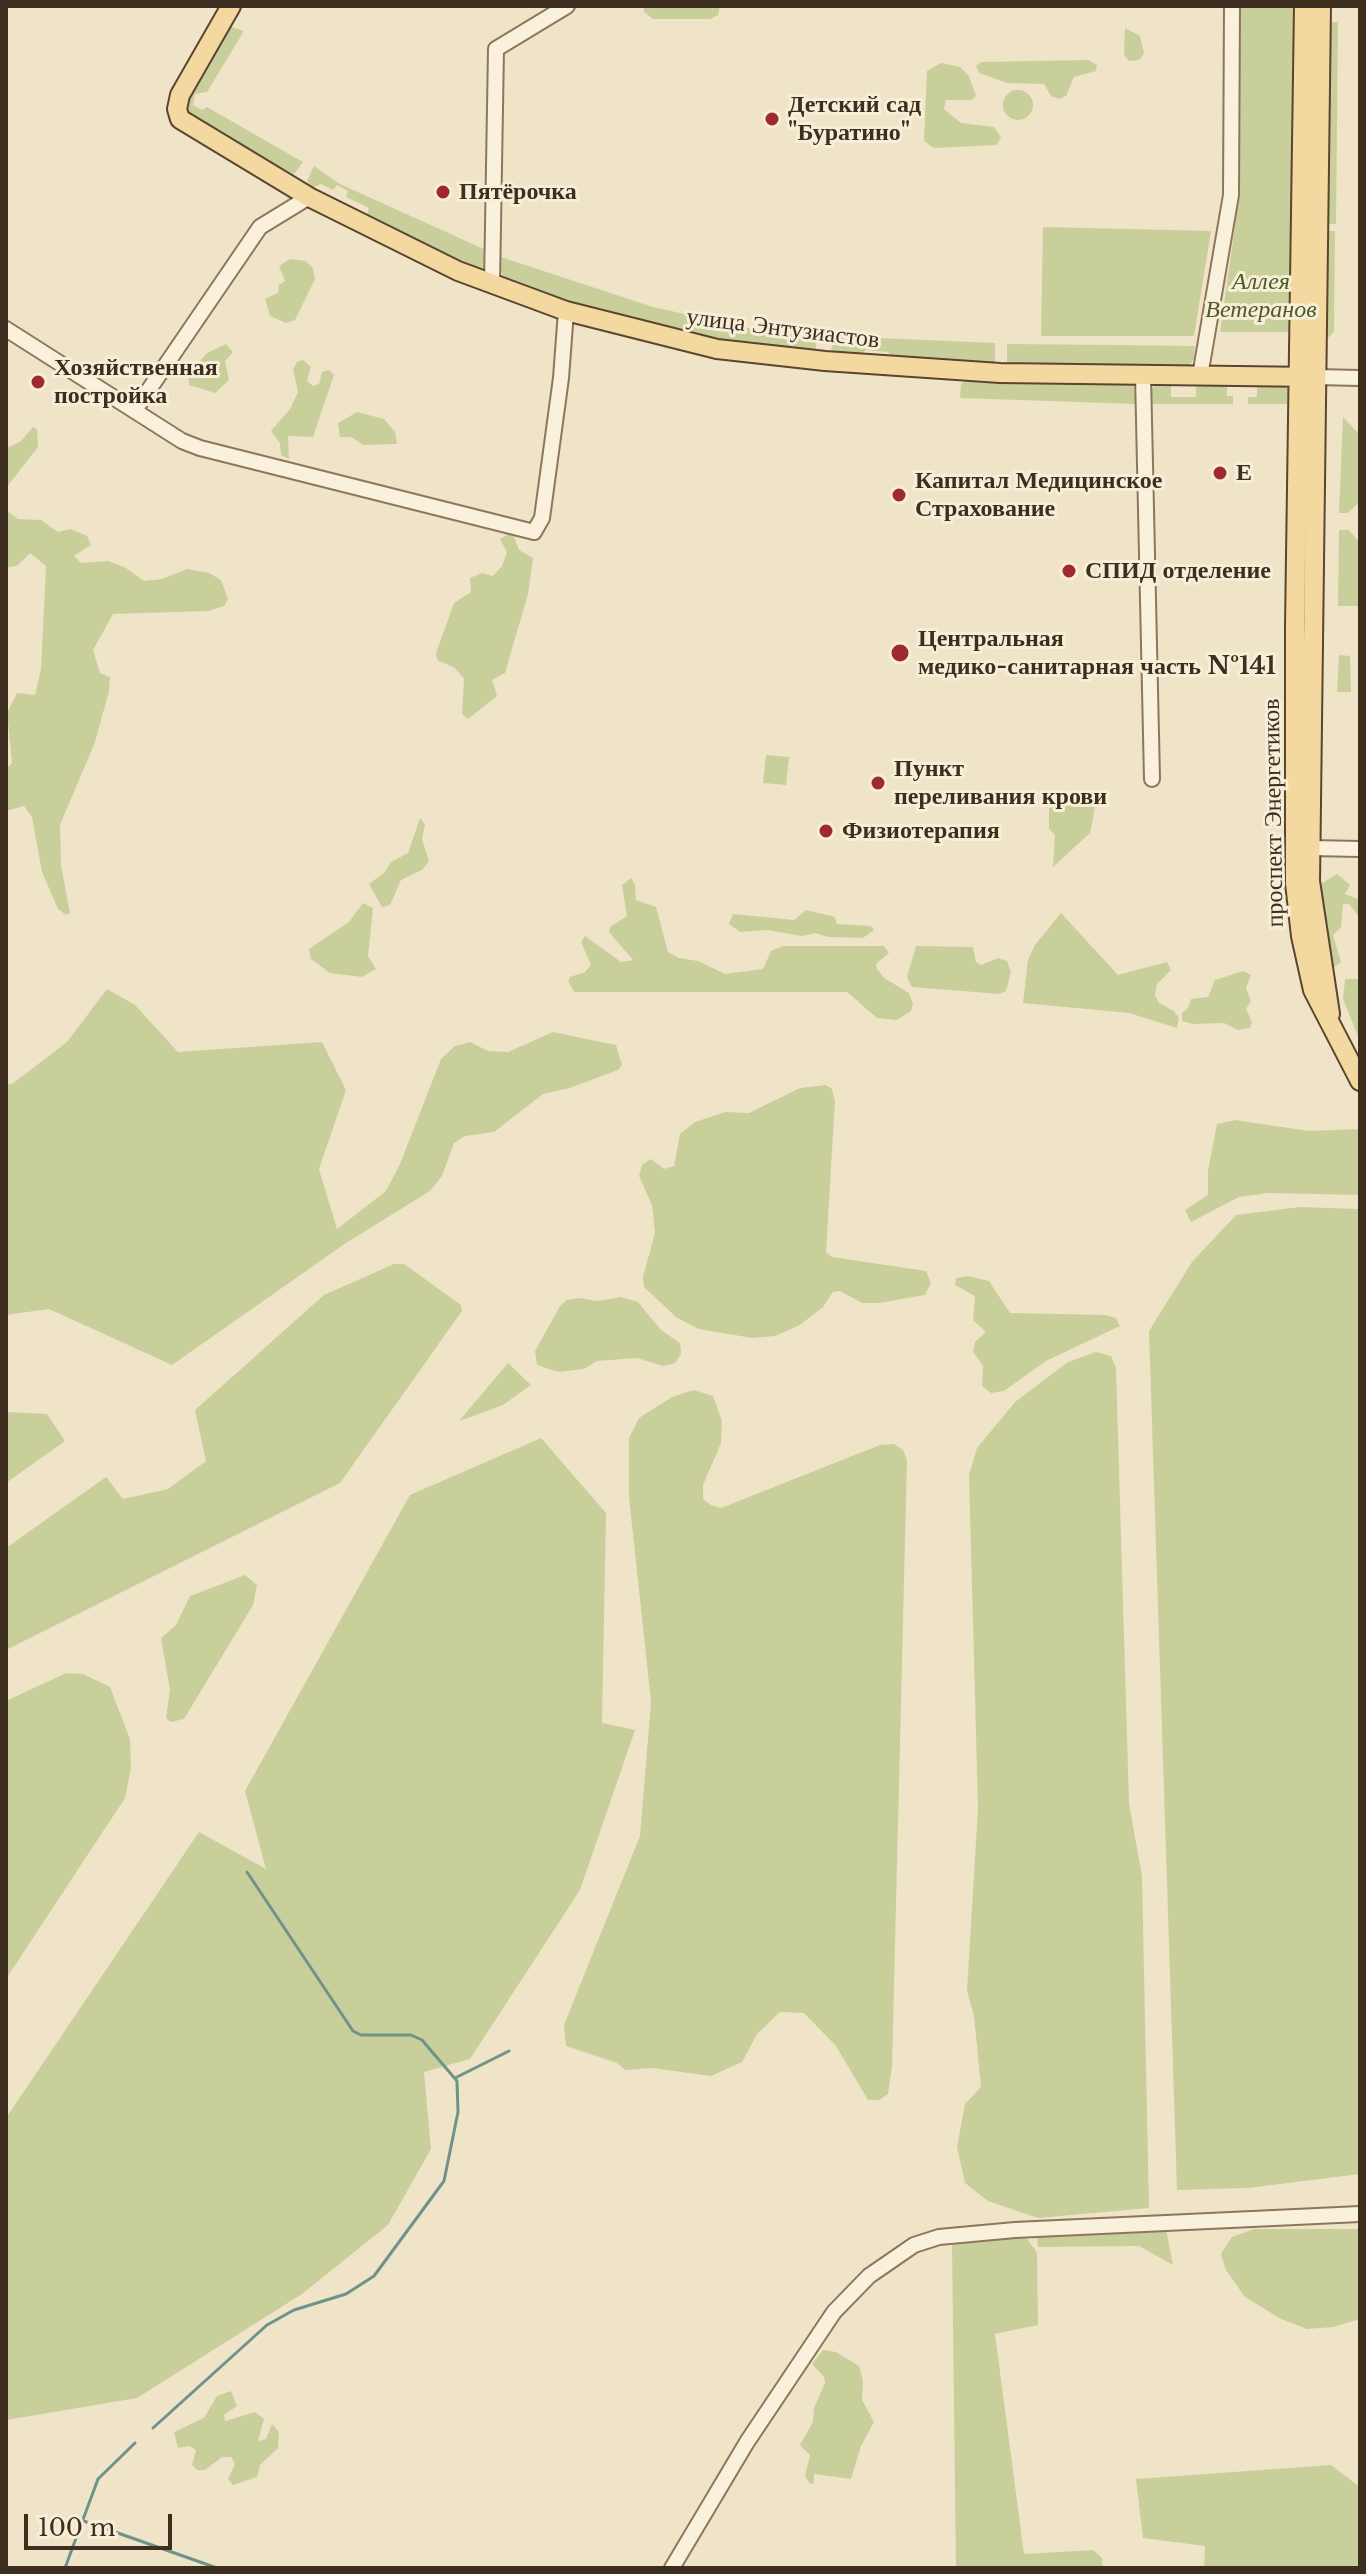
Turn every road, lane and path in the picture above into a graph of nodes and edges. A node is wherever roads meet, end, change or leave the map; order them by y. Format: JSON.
{"nodes":[{"id":1,"x":231,"y":6,"type":"edge"},
{"id":2,"x":567,"y":6,"type":"edge"},
{"id":3,"x":1232,"y":6,"type":"edge"},
{"id":4,"x":1304,"y":6,"type":"edge"},
{"id":5,"x":1321,"y":6,"type":"edge"},
{"id":6,"x":309,"y":197,"type":"junction"},
{"id":7,"x":492,"y":284,"type":"junction"},
{"id":8,"x":566,"y":311,"type":"junction"},
{"id":9,"x":6,"y":329,"type":"edge"},
{"id":10,"x":1143,"y":375,"type":"junction"},
{"id":11,"x":1200,"y":376,"type":"junction"},
{"id":12,"x":1307,"y":377,"type":"junction"},
{"id":13,"x":1360,"y":378,"type":"edge"},
{"id":14,"x":135,"y":410,"type":"junction"},
{"id":15,"x":1304,"y":750,"type":"junction"},
{"id":16,"x":1152,"y":779,"type":"dead end"},
{"id":17,"x":1311,"y":848,"type":"junction"},
{"id":18,"x":1360,"y":849,"type":"edge"},
{"id":19,"x":1302,"y":882,"type":"junction"},
{"id":20,"x":1360,"y":1081,"type":"edge"},
{"id":21,"x":1360,"y":2214,"type":"edge"},
{"id":22,"x":672,"y":2568,"type":"edge"}],
"edges":[{"from":1,"to":6,"type":"main road","name":"улица Энтузиастов"},
{"from":2,"to":7,"type":"street"},
{"from":3,"to":11,"type":"street"},
{"from":4,"to":12,"type":"main road","name":"проспект Энергетиков"},
{"from":5,"to":12,"type":"main road","name":"проспект Энергетиков"},
{"from":6,"to":7,"type":"main road","name":"улица Энтузиастов"},
{"from":6,"to":14,"type":"street"},
{"from":7,"to":8,"type":"main road","name":"улица Энтузиастов"},
{"from":8,"to":10,"type":"main road","name":"улица Энтузиастов"},
{"from":8,"to":14,"type":"street"},
{"from":9,"to":14,"type":"street"},
{"from":10,"to":11,"type":"main road","name":"улица Энтузиастов"},
{"from":10,"to":16,"type":"street"},
{"from":11,"to":12,"type":"main road","name":"улица Энтузиастов"},
{"from":12,"to":13,"type":"street","name":"улица Энтузиастов"},
{"from":12,"to":15,"type":"main road","name":"проспект Энергетиков"},
{"from":15,"to":17,"type":"main road","name":"проспект Энергетиков"},
{"from":15,"to":19,"type":"main road","name":"проспект Энергетиков"},
{"from":17,"to":18,"type":"street"},
{"from":17,"to":19,"type":"main road","name":"проспект Энергетиков"},
{"from":19,"to":20,"type":"main road","name":"проспект Энергетиков"},
{"from":21,"to":22,"type":"street"}]}
